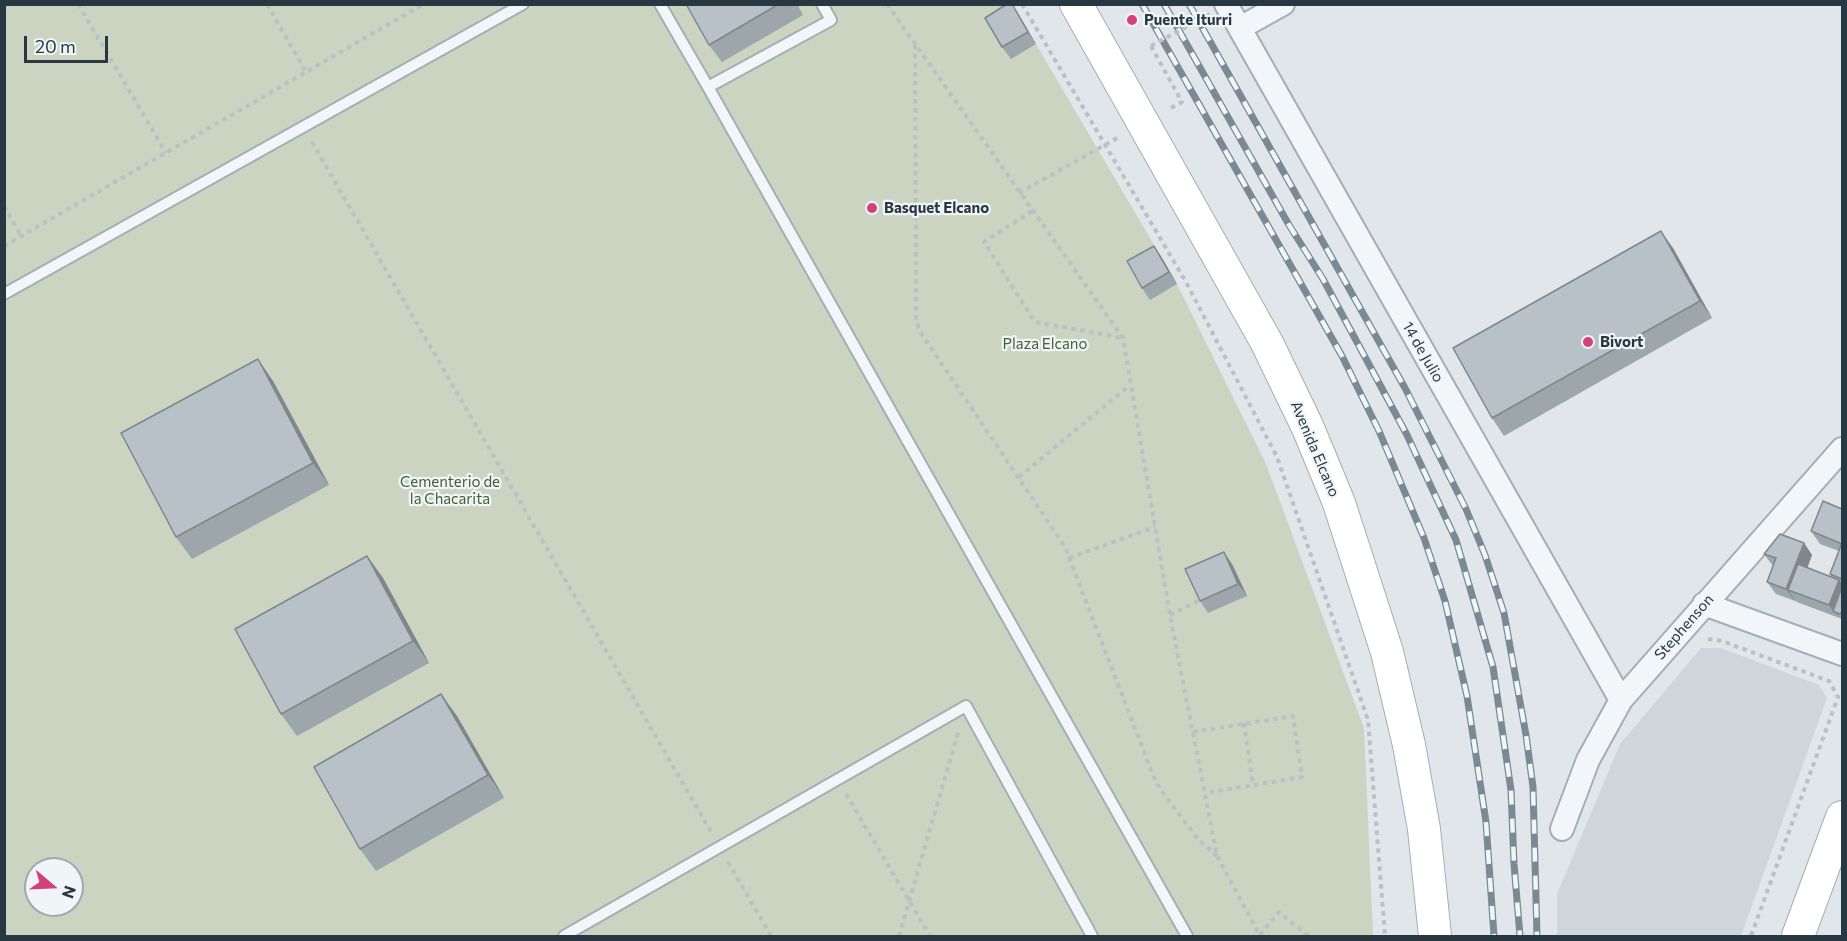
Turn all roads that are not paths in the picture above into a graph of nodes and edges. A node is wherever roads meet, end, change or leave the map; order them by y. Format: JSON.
{"nodes":[{"id":1,"x":523,"y":4,"type":"edge"},
{"id":2,"x":660,"y":4,"type":"edge"},
{"id":3,"x":822,"y":4,"type":"edge"},
{"id":4,"x":1076,"y":4,"type":"edge"},
{"id":5,"x":1283,"y":4,"type":"edge"},
{"id":6,"x":1218,"y":9,"type":"edge"},
{"id":7,"x":1240,"y":28,"type":"junction"},
{"id":8,"x":708,"y":87,"type":"junction"},
{"id":9,"x":4,"y":294,"type":"edge"},
{"id":10,"x":1842,"y":449,"type":"edge"},
{"id":11,"x":1704,"y":604,"type":"junction"},
{"id":12,"x":1842,"y":654,"type":"edge"},
{"id":13,"x":1621,"y":700,"type":"junction"},
{"id":14,"x":1842,"y":817,"type":"edge"},
{"id":15,"x":1562,"y":829,"type":"dead end"},
{"id":16,"x":564,"y":936,"type":"edge"},
{"id":17,"x":1092,"y":936,"type":"edge"},
{"id":18,"x":1187,"y":936,"type":"edge"},
{"id":19,"x":1435,"y":936,"type":"edge"},
{"id":20,"x":1797,"y":936,"type":"edge"}],
"edges":[{"from":1,"to":9,"type":"lane"},
{"from":2,"to":8,"type":"lane"},
{"from":3,"to":8,"type":"lane"},
{"from":4,"to":19,"type":"main road","name":"Avenida Elcano"},
{"from":5,"to":7,"type":"street"},
{"from":6,"to":7,"type":"street","name":"14 de Julio"},
{"from":7,"to":13,"type":"street","name":"14 de Julio"},
{"from":8,"to":18,"type":"lane"},
{"from":10,"to":11,"type":"street","name":"Stephenson"},
{"from":11,"to":12,"type":"street"},
{"from":11,"to":13,"type":"street","name":"Stephenson"},
{"from":13,"to":15,"type":"street","name":"Stephenson"},
{"from":14,"to":20,"type":"main road"},
{"from":16,"to":17,"type":"lane"}]}
